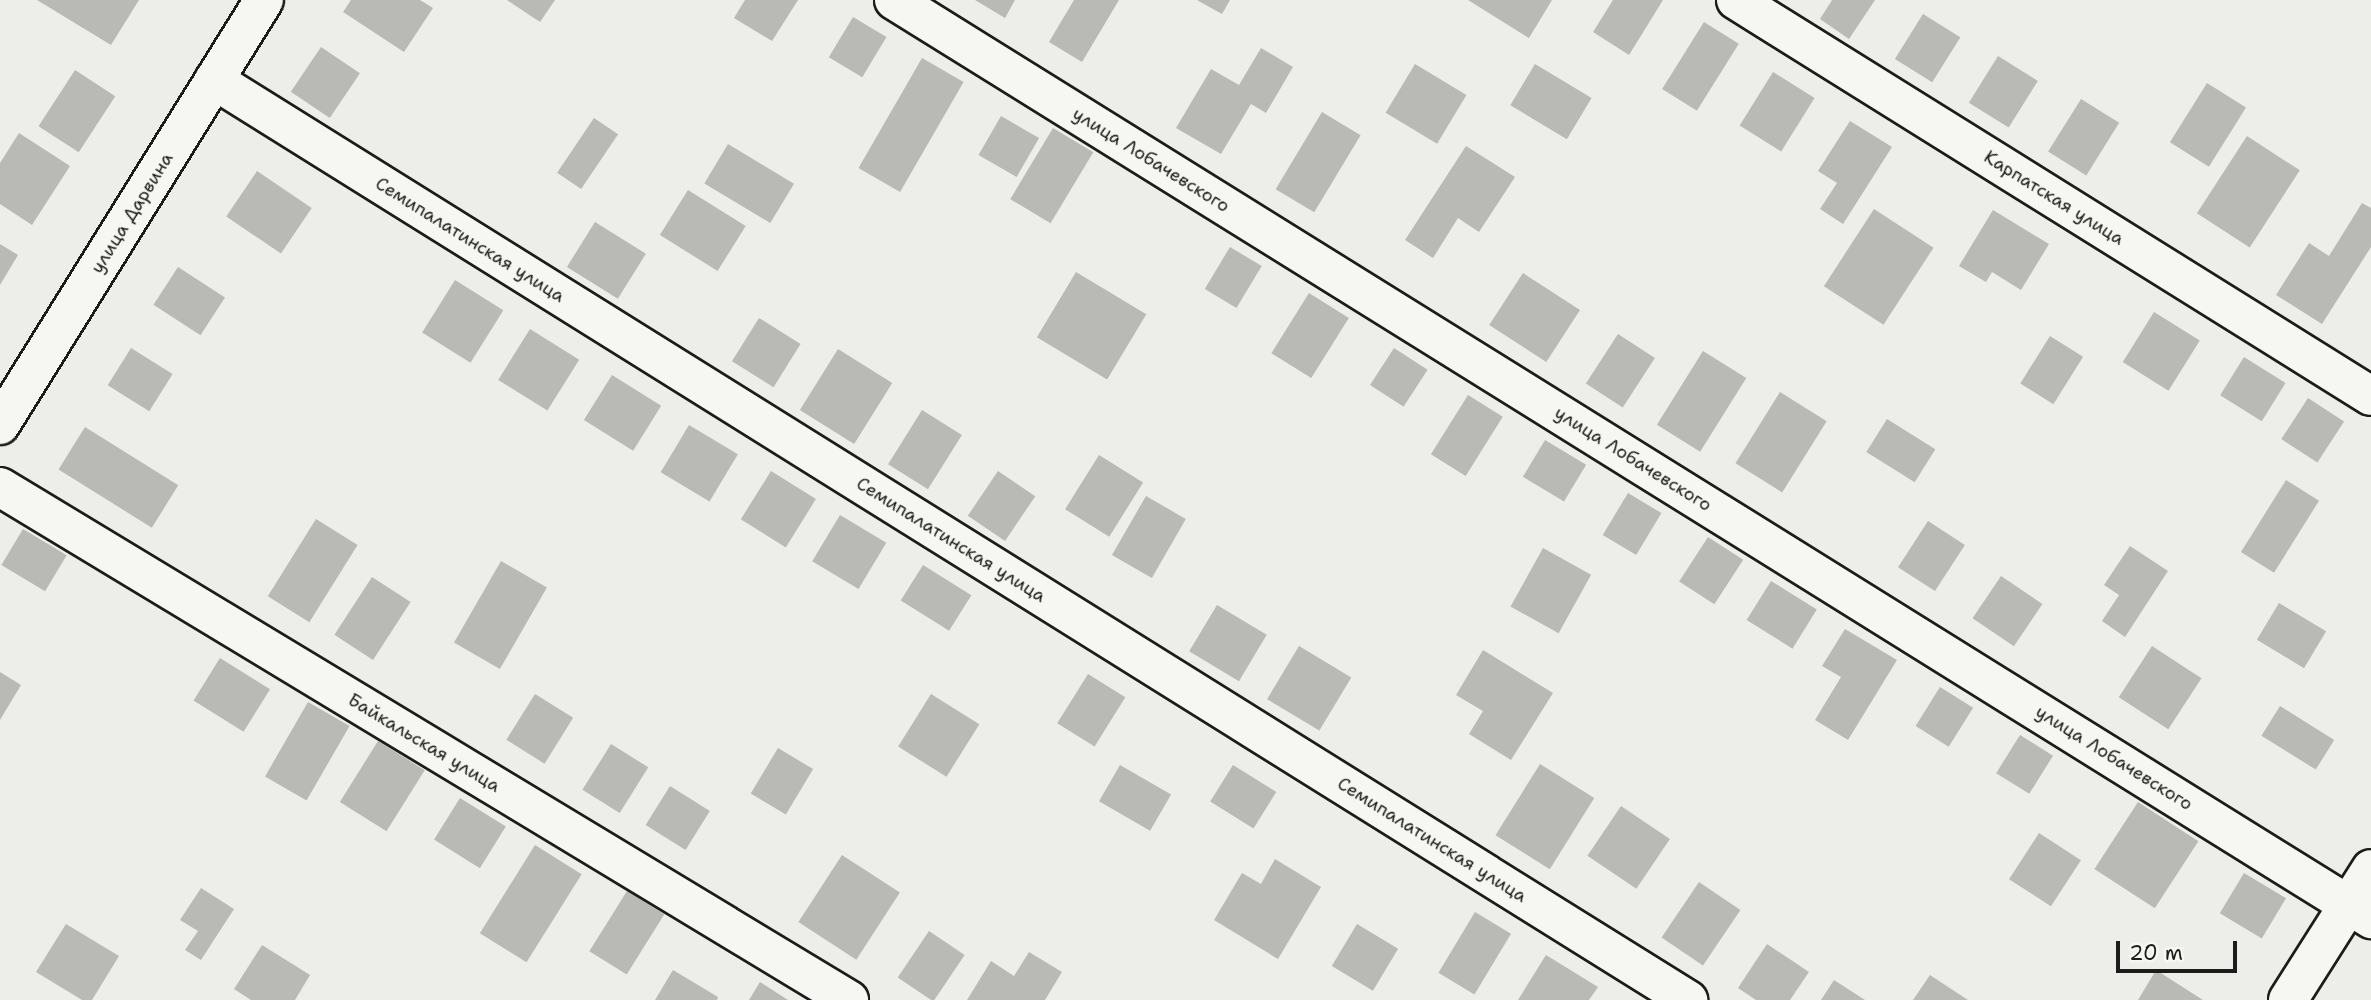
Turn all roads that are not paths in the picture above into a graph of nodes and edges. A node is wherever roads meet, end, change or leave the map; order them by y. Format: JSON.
{"nodes":[{"id":1,"x":264,"y":0,"type":"edge"},
{"id":2,"x":894,"y":0,"type":"edge"},
{"id":3,"x":1736,"y":0,"type":"edge"},
{"id":4,"x":214,"y":80,"type":"junction"},
{"id":5,"x":2371,"y":396,"type":"edge"},
{"id":6,"x":0,"y":425,"type":"edge"},
{"id":7,"x":0,"y":487,"type":"edge"},
{"id":8,"x":2371,"y":869,"type":"edge"},
{"id":9,"x":2360,"y":911,"type":"edge"},
{"id":10,"x":849,"y":1000,"type":"edge"},
{"id":11,"x":1688,"y":1000,"type":"edge"},
{"id":12,"x":2288,"y":1000,"type":"edge"}],
"edges":[{"from":1,"to":4,"type":"street","name":"улица Дарвина"},
{"from":2,"to":9,"type":"street","name":"улица Лобачевского"},
{"from":3,"to":5,"type":"street","name":"Карпатская улица"},
{"from":4,"to":6,"type":"street","name":"улица Дарвина"},
{"from":4,"to":11,"type":"street","name":"Семипалатинская улица"},
{"from":7,"to":10,"type":"street","name":"Байкальская улица"},
{"from":8,"to":9,"type":"street"},
{"from":9,"to":12,"type":"street"}]}
